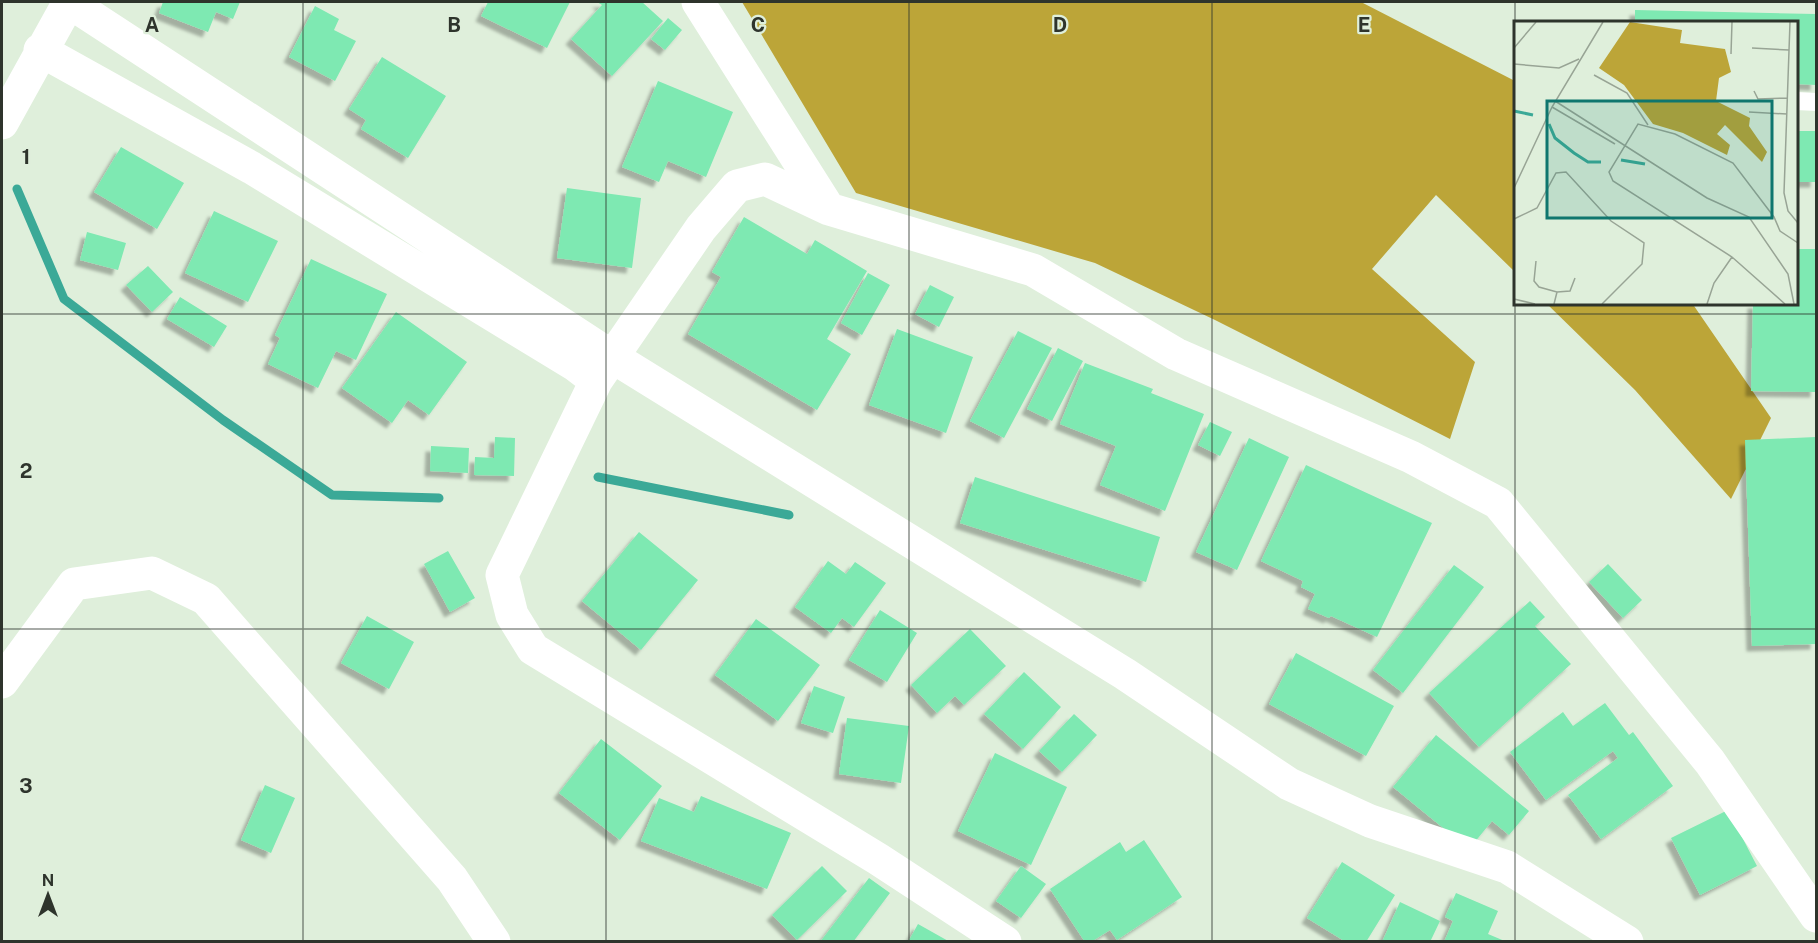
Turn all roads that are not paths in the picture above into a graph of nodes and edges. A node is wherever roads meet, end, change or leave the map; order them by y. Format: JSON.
{"nodes":[{"id":1,"x":69,"y":2,"type":"edge"},
{"id":2,"x":698,"y":2,"type":"edge"},
{"id":3,"x":40,"y":50,"type":"junction"},
{"id":4,"x":1797,"y":101,"type":"edge"},
{"id":5,"x":1816,"y":102,"type":"edge"},
{"id":6,"x":2,"y":123,"type":"edge"},
{"id":7,"x":829,"y":210,"type":"junction"},
{"id":8,"x":604,"y":369,"type":"junction"},
{"id":9,"x":2,"y":682,"type":"edge"},
{"id":10,"x":1816,"y":916,"type":"edge"},
{"id":11,"x":494,"y":942,"type":"edge"},
{"id":12,"x":1005,"y":942,"type":"edge"},
{"id":13,"x":1627,"y":942,"type":"edge"}],
"edges":[{"from":1,"to":3,"type":"street"},
{"from":1,"to":8,"type":"street"},
{"from":2,"to":7,"type":"street"},
{"from":3,"to":6,"type":"street"},
{"from":3,"to":8,"type":"street"},
{"from":4,"to":5,"type":"lane"},
{"from":7,"to":8,"type":"street"},
{"from":7,"to":10,"type":"street"},
{"from":8,"to":12,"type":"street"},
{"from":8,"to":13,"type":"street"},
{"from":9,"to":11,"type":"street"}]}
